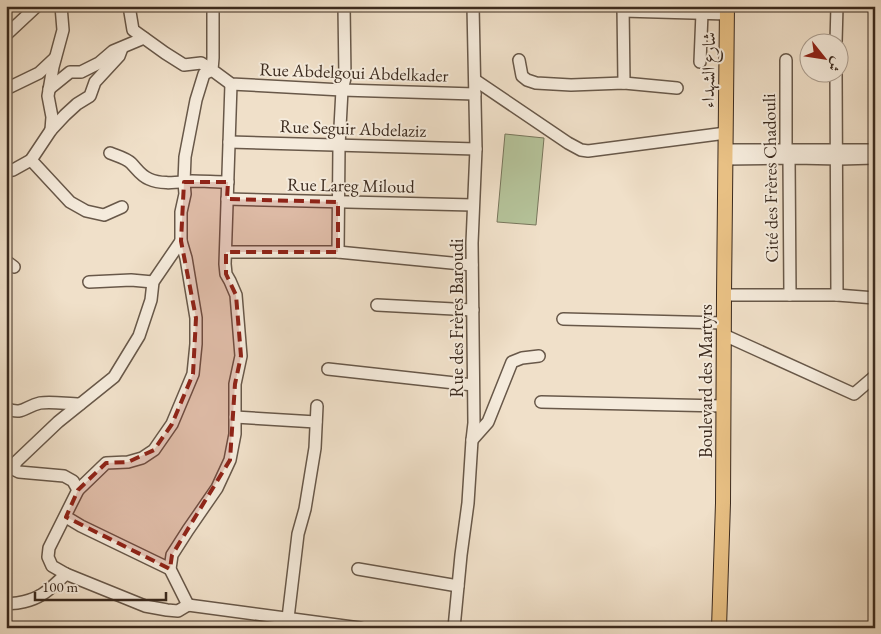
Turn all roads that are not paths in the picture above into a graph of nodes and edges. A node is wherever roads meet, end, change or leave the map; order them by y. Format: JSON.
{"nodes":[{"id":1,"x":37,"y":6,"type":"edge"},
{"id":2,"x":61,"y":6,"type":"edge"},
{"id":3,"x":130,"y":6,"type":"edge"},
{"id":4,"x":212,"y":6,"type":"edge"},
{"id":5,"x":344,"y":6,"type":"edge"},
{"id":6,"x":473,"y":6,"type":"edge"},
{"id":7,"x":836,"y":6,"type":"edge"},
{"id":8,"x":623,"y":9,"type":"edge"},
{"id":9,"x":727,"y":10,"type":"edge"},
{"id":10,"x":702,"y":13,"type":"junction"},
{"id":11,"x":836,"y":32,"type":"edge"},
{"id":12,"x":7,"y":34,"type":"edge"},
{"id":13,"x":144,"y":38,"type":"junction"},
{"id":14,"x":122,"y":48,"type":"junction"},
{"id":15,"x":56,"y":58,"type":"junction"},
{"id":16,"x":519,"y":60,"type":"dead end"},
{"id":17,"x":786,"y":60,"type":"dead end"},
{"id":18,"x":700,"y":62,"type":"dead end"},
{"id":19,"x":212,"y":70,"type":"junction"},
{"id":20,"x":475,"y":80,"type":"junction"},
{"id":21,"x":836,"y":82,"type":"edge"},
{"id":22,"x":624,"y":83,"type":"junction"},
{"id":23,"x":231,"y":84,"type":"junction"},
{"id":24,"x":7,"y":88,"type":"edge"},
{"id":25,"x":677,"y":88,"type":"dead end"},
{"id":26,"x":49,"y":89,"type":"junction"},
{"id":27,"x":342,"y":90,"type":"junction"},
{"id":28,"x":475,"y":94,"type":"junction"},
{"id":29,"x":51,"y":130,"type":"junction"},
{"id":30,"x":726,"y":133,"type":"junction"},
{"id":31,"x":229,"y":142,"type":"junction"},
{"id":32,"x":339,"y":146,"type":"junction"},
{"id":33,"x":476,"y":149,"type":"junction"},
{"id":34,"x":875,"y":150,"type":"edge"},
{"id":35,"x":110,"y":153,"type":"dead end"},
{"id":36,"x":788,"y":154,"type":"junction"},
{"id":37,"x":725,"y":155,"type":"junction"},
{"id":38,"x":836,"y":155,"type":"junction"},
{"id":39,"x":875,"y":158,"type":"edge"},
{"id":40,"x":30,"y":160,"type":"junction"},
{"id":41,"x":6,"y":171,"type":"edge"},
{"id":42,"x":184,"y":182,"type":"junction"},
{"id":43,"x":228,"y":182,"type":"junction"},
{"id":44,"x":228,"y":199,"type":"junction"},
{"id":45,"x":338,"y":202,"type":"junction"},
{"id":46,"x":473,"y":205,"type":"junction"},
{"id":47,"x":122,"y":207,"type":"dead end"},
{"id":48,"x":181,"y":242,"type":"junction"},
{"id":49,"x":226,"y":252,"type":"junction"},
{"id":50,"x":338,"y":252,"type":"junction"},
{"id":51,"x":472,"y":265,"type":"junction"},
{"id":52,"x":90,"y":282,"type":"dead end"},
{"id":53,"x":153,"y":282,"type":"junction"},
{"id":54,"x":724,"y":295,"type":"junction"},
{"id":55,"x":790,"y":295,"type":"junction"},
{"id":56,"x":837,"y":295,"type":"junction"},
{"id":57,"x":875,"y":298,"type":"edge"},
{"id":58,"x":377,"y":305,"type":"dead end"},
{"id":59,"x":472,"y":310,"type":"junction"},
{"id":60,"x":564,"y":319,"type":"dead end"},
{"id":61,"x":724,"y":329,"type":"junction"},
{"id":62,"x":539,"y":356,"type":"dead end"},
{"id":63,"x":328,"y":369,"type":"dead end"},
{"id":64,"x":875,"y":376,"type":"edge"},
{"id":65,"x":473,"y":385,"type":"junction"},
{"id":66,"x":541,"y":402,"type":"dead end"},
{"id":67,"x":80,"y":404,"type":"junction"},
{"id":68,"x":317,"y":406,"type":"dead end"},
{"id":69,"x":723,"y":406,"type":"junction"},
{"id":70,"x":6,"y":408,"type":"edge"},
{"id":71,"x":235,"y":417,"type":"junction"},
{"id":72,"x":316,"y":422,"type":"junction"},
{"id":73,"x":472,"y":440,"type":"junction"},
{"id":74,"x":10,"y":469,"type":"edge"},
{"id":75,"x":78,"y":490,"type":"junction"},
{"id":76,"x":66,"y":517,"type":"junction"},
{"id":77,"x":170,"y":569,"type":"junction"},
{"id":78,"x":358,"y":570,"type":"dead end"},
{"id":79,"x":66,"y":574,"type":"junction"},
{"id":80,"x":458,"y":586,"type":"junction"},
{"id":81,"x":6,"y":603,"type":"edge"},
{"id":82,"x":188,"y":605,"type":"junction"},
{"id":83,"x":280,"y":621,"type":"edge"},
{"id":84,"x":360,"y":628,"type":"edge"},
{"id":85,"x":454,"y":628,"type":"edge"},
{"id":86,"x":719,"y":628,"type":"edge"}],
"edges":[{"from":1,"to":12,"type":"street"},
{"from":2,"to":15,"type":"street"},
{"from":3,"to":13,"type":"street"},
{"from":4,"to":19,"type":"street"},
{"from":5,"to":27,"type":"street"},
{"from":6,"to":20,"type":"street","name":"Rue des Frères Baroudi"},
{"from":7,"to":11,"type":"street"},
{"from":8,"to":10,"type":"street"},
{"from":8,"to":22,"type":"street"},
{"from":9,"to":10,"type":"street"},
{"from":9,"to":30,"type":"main road","name":"شارع الشهداء"},
{"from":10,"to":18,"type":"street"},
{"from":13,"to":14,"type":"street"},
{"from":13,"to":19,"type":"street"},
{"from":14,"to":26,"type":"street"},
{"from":14,"to":29,"type":"street"},
{"from":15,"to":24,"type":"street"},
{"from":15,"to":26,"type":"street"},
{"from":16,"to":22,"type":"street"},
{"from":17,"to":36,"type":"street","name":"Cité des Frères Chadouli"},
{"from":19,"to":23,"type":"street"},
{"from":19,"to":42,"type":"street"},
{"from":20,"to":28,"type":"street","name":"Rue des Frères Baroudi"},
{"from":20,"to":30,"type":"street"},
{"from":21,"to":38,"type":"street"},
{"from":22,"to":25,"type":"street"},
{"from":23,"to":27,"type":"street","name":"Rue Abdelgoui Abdelkader"},
{"from":23,"to":31,"type":"street"},
{"from":26,"to":29,"type":"street"},
{"from":27,"to":28,"type":"street","name":"Rue Abdelgoui Abdelkader"},
{"from":27,"to":32,"type":"street"},
{"from":28,"to":33,"type":"street","name":"Rue des Frères Baroudi"},
{"from":29,"to":40,"type":"street"},
{"from":30,"to":37,"type":"main road","name":"Boulevard des Martyrs"},
{"from":31,"to":32,"type":"street","name":"Rue Seguir Abdelaziz"},
{"from":31,"to":43,"type":"street"},
{"from":32,"to":33,"type":"street","name":"Rue Seguir Abdelaziz"},
{"from":32,"to":45,"type":"street"},
{"from":33,"to":46,"type":"street","name":"Rue des Frères Baroudi"},
{"from":34,"to":38,"type":"street"},
{"from":35,"to":42,"type":"street"},
{"from":36,"to":37,"type":"street"},
{"from":36,"to":38,"type":"street"},
{"from":36,"to":55,"type":"street","name":"Cité des Frères Chadouli"},
{"from":37,"to":54,"type":"main road","name":"Boulevard des Martyrs"},
{"from":38,"to":39,"type":"street"},
{"from":38,"to":56,"type":"street"},
{"from":40,"to":41,"type":"street"},
{"from":40,"to":47,"type":"street"},
{"from":42,"to":43,"type":"street"},
{"from":42,"to":48,"type":"street"},
{"from":43,"to":44,"type":"street"},
{"from":44,"to":45,"type":"street","name":"Rue Lareg Miloud"},
{"from":44,"to":49,"type":"street"},
{"from":45,"to":46,"type":"street","name":"Rue Lareg Miloud"},
{"from":45,"to":50,"type":"street"},
{"from":46,"to":51,"type":"street","name":"Rue des Frères Baroudi"},
{"from":48,"to":53,"type":"street"},
{"from":48,"to":75,"type":"street"},
{"from":49,"to":50,"type":"street"},
{"from":49,"to":71,"type":"street"},
{"from":50,"to":51,"type":"street"},
{"from":51,"to":59,"type":"street","name":"Rue des Frères Baroudi"},
{"from":52,"to":53,"type":"street"},
{"from":53,"to":67,"type":"street"},
{"from":54,"to":55,"type":"street"},
{"from":54,"to":61,"type":"main road","name":"Boulevard des Martyrs"},
{"from":55,"to":56,"type":"street"},
{"from":56,"to":57,"type":"street"},
{"from":58,"to":59,"type":"street"},
{"from":59,"to":65,"type":"street","name":"Rue des Frères Baroudi"},
{"from":60,"to":61,"type":"street"},
{"from":61,"to":64,"type":"street"},
{"from":61,"to":69,"type":"main road","name":"Boulevard des Martyrs"},
{"from":62,"to":73,"type":"street"},
{"from":63,"to":65,"type":"street"},
{"from":65,"to":73,"type":"street","name":"Rue des Frères Baroudi"},
{"from":66,"to":69,"type":"street"},
{"from":67,"to":70,"type":"street"},
{"from":67,"to":74,"type":"street"},
{"from":68,"to":72,"type":"street"},
{"from":69,"to":86,"type":"main road","name":"Boulevard des Martyrs"},
{"from":71,"to":72,"type":"street"},
{"from":71,"to":77,"type":"street"},
{"from":72,"to":83,"type":"street"},
{"from":73,"to":80,"type":"street","name":"Rue des Frères Baroudi"},
{"from":74,"to":75,"type":"street"},
{"from":75,"to":76,"type":"street"},
{"from":76,"to":77,"type":"street"},
{"from":76,"to":79,"type":"street"},
{"from":77,"to":82,"type":"street"},
{"from":78,"to":80,"type":"street"},
{"from":79,"to":81,"type":"street"},
{"from":79,"to":82,"type":"street"},
{"from":80,"to":85,"type":"street","name":"Rue des Frères Baroudi"},
{"from":82,"to":83,"type":"street"},
{"from":83,"to":84,"type":"street"}]}
